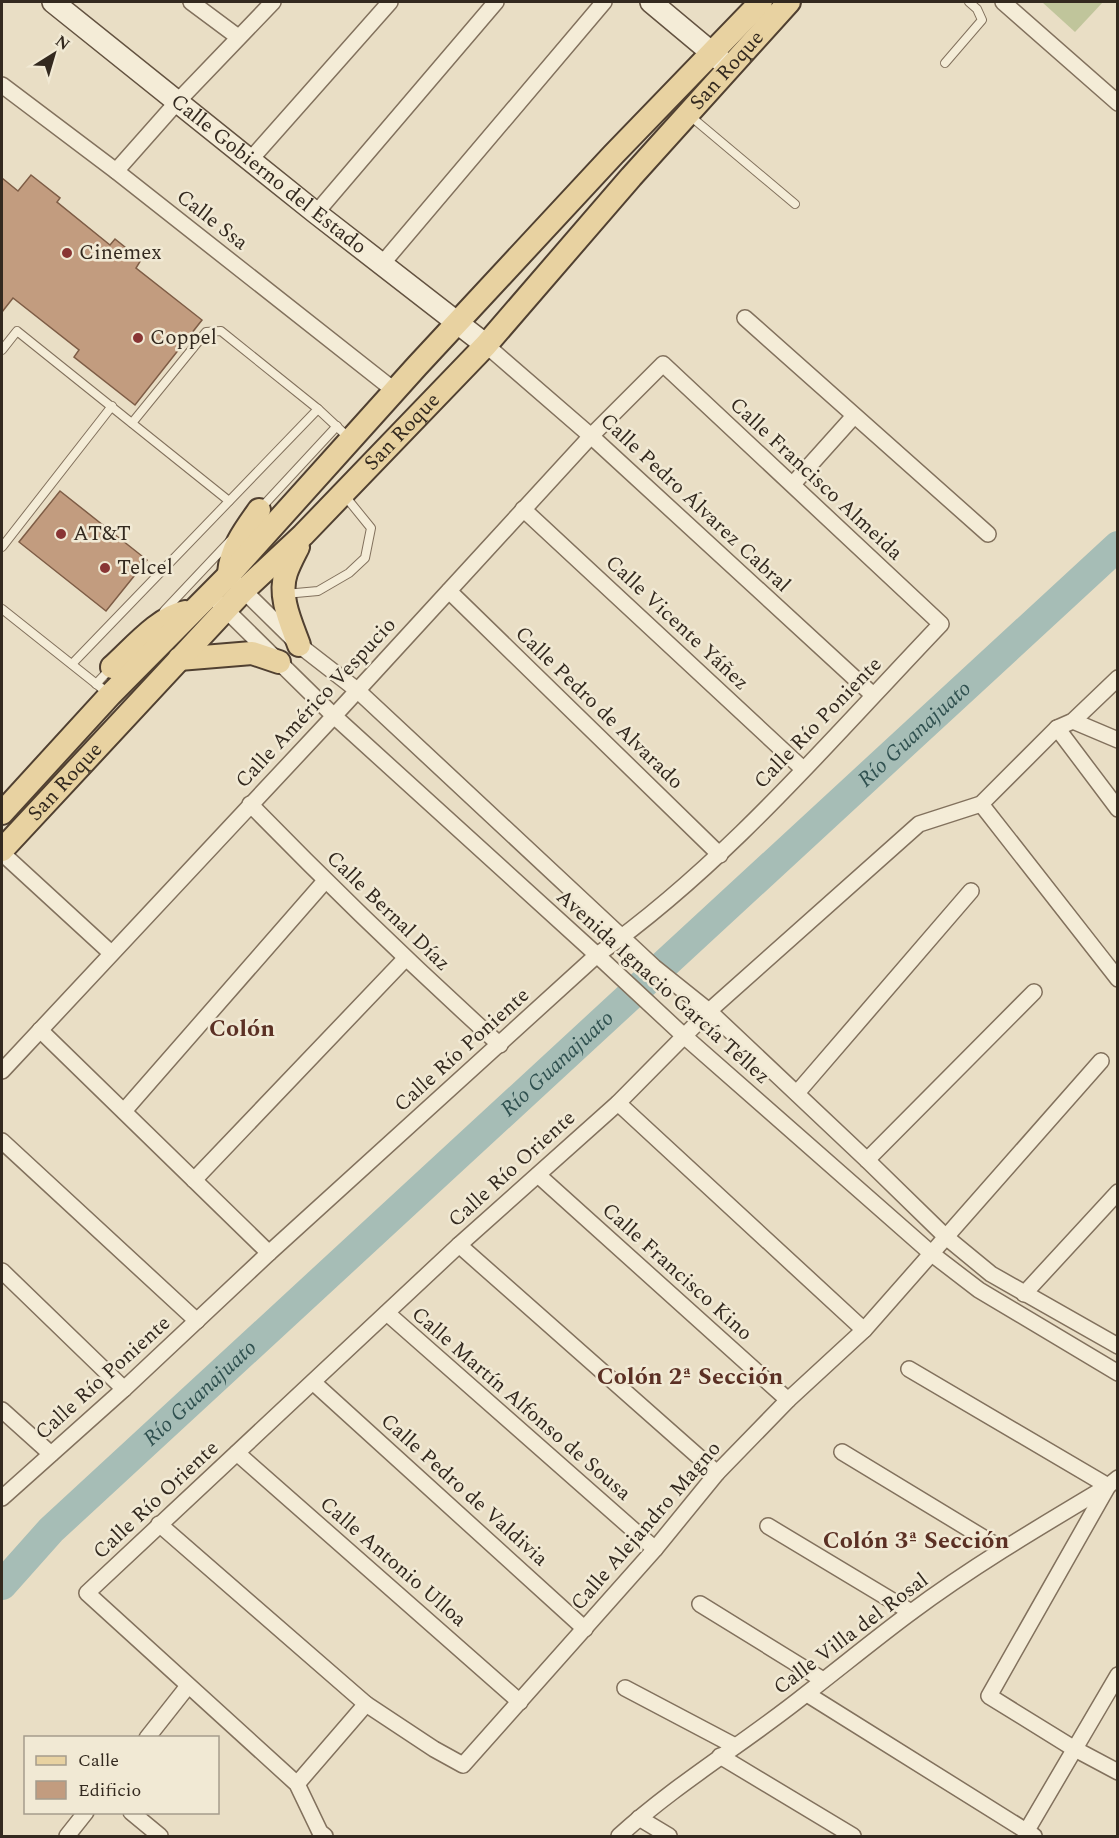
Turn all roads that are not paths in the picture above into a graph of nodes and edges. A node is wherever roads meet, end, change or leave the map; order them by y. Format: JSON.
{"nodes":[{"id":1,"x":53,"y":2,"type":"edge"},
{"id":2,"x":192,"y":2,"type":"edge"},
{"id":3,"x":273,"y":2,"type":"edge"},
{"id":4,"x":390,"y":2,"type":"edge"},
{"id":5,"x":496,"y":2,"type":"edge"},
{"id":6,"x":604,"y":2,"type":"edge"},
{"id":7,"x":651,"y":2,"type":"edge"},
{"id":8,"x":761,"y":2,"type":"edge"},
{"id":9,"x":789,"y":2,"type":"edge"},
{"id":10,"x":969,"y":2,"type":"edge"},
{"id":11,"x":1003,"y":2,"type":"edge"},
{"id":12,"x":238,"y":38,"type":"junction"},
{"id":13,"x":711,"y":52,"type":"junction"},
{"id":14,"x":945,"y":63,"type":"dead end"},
{"id":15,"x":729,"y":67,"type":"junction"},
{"id":16,"x":2,"y":85,"type":"edge"},
{"id":17,"x":178,"y":101,"type":"junction"},
{"id":18,"x":1118,"y":103,"type":"edge"},
{"id":19,"x":688,"y":114,"type":"junction"},
{"id":20,"x":250,"y":159,"type":"junction"},
{"id":21,"x":116,"y":171,"type":"junction"},
{"id":22,"x":795,"y":204,"type":"dead end"},
{"id":23,"x":316,"y":213,"type":"junction"},
{"id":24,"x":382,"y":264,"type":"junction"},
{"id":25,"x":745,"y":318,"type":"dead end"},
{"id":26,"x":457,"y":322,"type":"junction"},
{"id":27,"x":486,"y":345,"type":"junction"},
{"id":28,"x":2,"y":350,"type":"edge"},
{"id":29,"x":663,"y":364,"type":"joint"},
{"id":30,"x":394,"y":391,"type":"junction"},
{"id":31,"x":112,"y":406,"type":"junction"},
{"id":32,"x":318,"y":408,"type":"junction"},
{"id":33,"x":854,"y":416,"type":"junction"},
{"id":34,"x":132,"y":423,"type":"junction"},
{"id":35,"x":344,"y":433,"type":"junction"},
{"id":36,"x":591,"y":436,"type":"junction"},
{"id":37,"x":793,"y":484,"type":"junction"},
{"id":38,"x":344,"y":494,"type":"junction"},
{"id":39,"x":229,"y":501,"type":"junction"},
{"id":40,"x":523,"y":509,"type":"junction"},
{"id":41,"x":259,"y":510,"type":"junction"},
{"id":42,"x":988,"y":534,"type":"dead end"},
{"id":43,"x":303,"y":535,"type":"junction"},
{"id":44,"x":2,"y":547,"type":"edge"},
{"id":45,"x":236,"y":583,"type":"junction"},
{"id":46,"x":449,"y":591,"type":"junction"},
{"id":47,"x":284,"y":594,"type":"junction"},
{"id":48,"x":202,"y":603,"type":"junction"},
{"id":49,"x":2,"y":609,"type":"edge"},
{"id":50,"x":227,"y":610,"type":"junction"},
{"id":51,"x":941,"y":624,"type":"joint"},
{"id":52,"x":299,"y":645,"type":"junction"},
{"id":53,"x":179,"y":659,"type":"junction"},
{"id":54,"x":279,"y":662,"type":"junction"},
{"id":55,"x":72,"y":664,"type":"junction"},
{"id":56,"x":112,"y":667,"type":"junction"},
{"id":57,"x":1118,"y":678,"type":"edge"},
{"id":58,"x":103,"y":689,"type":"junction"},
{"id":59,"x":357,"y":690,"type":"junction"},
{"id":60,"x":873,"y":695,"type":"junction"},
{"id":61,"x":334,"y":716,"type":"junction"},
{"id":62,"x":1073,"y":721,"type":"junction"},
{"id":63,"x":1057,"y":728,"type":"junction"},
{"id":64,"x":1118,"y":740,"type":"edge"},
{"id":65,"x":803,"y":769,"type":"junction"},
{"id":66,"x":250,"y":804,"type":"junction"},
{"id":67,"x":981,"y":804,"type":"junction"},
{"id":68,"x":1118,"y":809,"type":"edge"},
{"id":69,"x":2,"y":813,"type":"edge"},
{"id":70,"x":2,"y":851,"type":"edge"},
{"id":71,"x":720,"y":855,"type":"junction"},
{"id":72,"x":325,"y":881,"type":"junction"},
{"id":73,"x":971,"y":891,"type":"dead end"},
{"id":74,"x":624,"y":939,"type":"junction"},
{"id":75,"x":111,"y":953,"type":"junction"},
{"id":76,"x":600,"y":957,"type":"junction"},
{"id":77,"x":405,"y":959,"type":"junction"},
{"id":78,"x":1118,"y":980,"type":"edge"},
{"id":79,"x":1034,"y":992,"type":"dead end"},
{"id":80,"x":709,"y":1011,"type":"junction"},
{"id":81,"x":39,"y":1030,"type":"junction"},
{"id":82,"x":678,"y":1031,"type":"junction"},
{"id":83,"x":500,"y":1045,"type":"junction"},
{"id":84,"x":1101,"y":1061,"type":"dead end"},
{"id":85,"x":2,"y":1071,"type":"edge"},
{"id":86,"x":797,"y":1093,"type":"junction"},
{"id":87,"x":618,"y":1103,"type":"junction"},
{"id":88,"x":124,"y":1111,"type":"junction"},
{"id":89,"x":2,"y":1141,"type":"edge"},
{"id":90,"x":867,"y":1160,"type":"junction"},
{"id":91,"x":538,"y":1175,"type":"junction"},
{"id":92,"x":194,"y":1180,"type":"junction"},
{"id":93,"x":1118,"y":1192,"type":"edge"},
{"id":94,"x":946,"y":1238,"type":"junction"},
{"id":95,"x":459,"y":1245,"type":"junction"},
{"id":96,"x":269,"y":1253,"type":"junction"},
{"id":97,"x":932,"y":1254,"type":"junction"},
{"id":98,"x":2,"y":1271,"type":"edge"},
{"id":99,"x":1024,"y":1294,"type":"junction"},
{"id":100,"x":387,"y":1313,"type":"junction"},
{"id":101,"x":197,"y":1321,"type":"junction"},
{"id":102,"x":864,"y":1330,"type":"junction"},
{"id":103,"x":1117,"y":1345,"type":"edge"},
{"id":104,"x":909,"y":1370,"type":"dead end"},
{"id":105,"x":1118,"y":1373,"type":"edge"},
{"id":106,"x":314,"y":1383,"type":"junction"},
{"id":107,"x":124,"y":1389,"type":"junction"},
{"id":108,"x":788,"y":1400,"type":"junction"},
{"id":109,"x":2,"y":1410,"type":"edge"},
{"id":110,"x":842,"y":1452,"type":"dead end"},
{"id":111,"x":237,"y":1453,"type":"junction"},
{"id":112,"x":51,"y":1454,"type":"junction"},
{"id":113,"x":717,"y":1473,"type":"junction"},
{"id":114,"x":1113,"y":1482,"type":"edge"},
{"id":115,"x":2,"y":1498,"type":"edge"},
{"id":116,"x":159,"y":1524,"type":"junction"},
{"id":117,"x":768,"y":1526,"type":"dead end"},
{"id":118,"x":655,"y":1549,"type":"junction"},
{"id":119,"x":1002,"y":1549,"type":"junction"},
{"id":120,"x":700,"y":1604,"type":"dead end"},
{"id":121,"x":911,"y":1612,"type":"junction"},
{"id":122,"x":585,"y":1629,"type":"junction"},
{"id":123,"x":1118,"y":1675,"type":"edge"},
{"id":124,"x":823,"y":1680,"type":"junction"},
{"id":125,"x":188,"y":1686,"type":"junction"},
{"id":126,"x":625,"y":1688,"type":"dead end"},
{"id":127,"x":807,"y":1694,"type":"junction"},
{"id":128,"x":520,"y":1702,"type":"junction"},
{"id":129,"x":366,"y":1704,"type":"junction"},
{"id":130,"x":148,"y":1736,"type":"edge"},
{"id":131,"x":735,"y":1746,"type":"junction"},
{"id":132,"x":1073,"y":1748,"type":"junction"},
{"id":133,"x":720,"y":1756,"type":"junction"},
{"id":134,"x":1118,"y":1772,"type":"edge"},
{"id":135,"x":297,"y":1784,"type":"junction"},
{"id":136,"x":84,"y":1814,"type":"edge"},
{"id":137,"x":132,"y":1814,"type":"edge"},
{"id":138,"x":639,"y":1818,"type":"junction"},
{"id":139,"x":1030,"y":1834,"type":"edge"},
{"id":140,"x":321,"y":1835,"type":"edge"},
{"id":141,"x":67,"y":1836,"type":"edge"},
{"id":142,"x":160,"y":1836,"type":"edge"},
{"id":143,"x":619,"y":1836,"type":"edge"},
{"id":144,"x":669,"y":1836,"type":"edge"},
{"id":145,"x":853,"y":1836,"type":"edge"}],
"edges":[{"from":1,"to":17,"type":"street","name":"Calle Gobierno del Estado"},
{"from":2,"to":12,"type":"street"},
{"from":3,"to":12,"type":"street"},
{"from":4,"to":20,"type":"street"},
{"from":5,"to":23,"type":"street"},
{"from":6,"to":24,"type":"street"},
{"from":7,"to":13,"type":"street"},
{"from":8,"to":13,"type":"main road","name":"San Roque"},
{"from":9,"to":15,"type":"main road","name":"San Roque"},
{"from":10,"to":14,"type":"lane"},
{"from":11,"to":18,"type":"street"},
{"from":12,"to":17,"type":"street"},
{"from":13,"to":15,"type":"street"},
{"from":13,"to":26,"type":"main road","name":"San Roque"},
{"from":15,"to":19,"type":"main road","name":"San Roque"},
{"from":16,"to":21,"type":"street","name":"Calle Ssa"},
{"from":17,"to":20,"type":"street","name":"Calle Gobierno del Estado"},
{"from":17,"to":21,"type":"street"},
{"from":19,"to":22,"type":"lane"},
{"from":19,"to":27,"type":"main road","name":"San Roque"},
{"from":20,"to":23,"type":"street","name":"Calle Gobierno del Estado"},
{"from":21,"to":30,"type":"street","name":"Calle Ssa"},
{"from":23,"to":24,"type":"street","name":"Calle Gobierno del Estado"},
{"from":24,"to":26,"type":"street","name":"Calle Gobierno del Estado"},
{"from":25,"to":33,"type":"street"},
{"from":26,"to":27,"type":"street","name":"Calle Gobierno del Estado"},
{"from":26,"to":30,"type":"main road","name":"San Roque"},
{"from":27,"to":36,"type":"street","name":"Calle Pedro Álvarez Cabral"},
{"from":27,"to":38,"type":"main road","name":"San Roque"},
{"from":28,"to":31,"type":"lane"},
{"from":29,"to":36,"type":"street","name":"Calle Américo Vespucio"},
{"from":29,"to":37,"type":"street","name":"Calle Francisco Almeida"},
{"from":30,"to":35,"type":"main road","name":"San Roque"},
{"from":31,"to":34,"type":"lane"},
{"from":31,"to":44,"type":"lane"},
{"from":32,"to":34,"type":"lane"},
{"from":32,"to":35,"type":"lane"},
{"from":32,"to":39,"type":"lane"},
{"from":33,"to":37,"type":"street"},
{"from":33,"to":42,"type":"street"},
{"from":34,"to":39,"type":"lane"},
{"from":35,"to":41,"type":"lane"},
{"from":35,"to":45,"type":"main road","name":"San Roque"},
{"from":36,"to":40,"type":"street","name":"Calle Américo Vespucio"},
{"from":36,"to":60,"type":"street","name":"Calle Pedro Álvarez Cabral"},
{"from":37,"to":51,"type":"street","name":"Calle Francisco Almeida"},
{"from":38,"to":43,"type":"main road","name":"San Roque"},
{"from":38,"to":47,"type":"lane"},
{"from":39,"to":55,"type":"lane"},
{"from":40,"to":46,"type":"street","name":"Calle Américo Vespucio"},
{"from":40,"to":65,"type":"street","name":"Calle Vicente Yáñez"},
{"from":41,"to":45,"type":"main road"},
{"from":41,"to":56,"type":"lane"},
{"from":43,"to":45,"type":"main road","name":"San Roque"},
{"from":43,"to":47,"type":"main road"},
{"from":45,"to":48,"type":"main road","name":"San Roque"},
{"from":45,"to":50,"type":"main road","name":"San Roque"},
{"from":45,"to":52,"type":"street","name":"Avenida Ignacio García Téllez"},
{"from":46,"to":59,"type":"street","name":"Calle Américo Vespucio"},
{"from":46,"to":71,"type":"street","name":"Calle Pedro de Alvarado"},
{"from":47,"to":52,"type":"main road"},
{"from":48,"to":50,"type":"street","name":"Avenida Ignacio García Téllez"},
{"from":48,"to":56,"type":"main road"},
{"from":48,"to":58,"type":"main road","name":"San Roque"},
{"from":49,"to":55,"type":"lane"},
{"from":50,"to":53,"type":"main road","name":"San Roque"},
{"from":50,"to":54,"type":"street","name":"Avenida Ignacio García Téllez"},
{"from":51,"to":60,"type":"street","name":"Calle Río Poniente"},
{"from":52,"to":59,"type":"street","name":"Avenida Ignacio García Téllez"},
{"from":53,"to":54,"type":"main road"},
{"from":53,"to":70,"type":"main road","name":"San Roque"},
{"from":54,"to":61,"type":"street","name":"Avenida Ignacio García Téllez"},
{"from":55,"to":58,"type":"lane"},
{"from":56,"to":58,"type":"lane"},
{"from":57,"to":62,"type":"street"},
{"from":58,"to":69,"type":"main road","name":"San Roque"},
{"from":59,"to":61,"type":"street","name":"Calle Américo Vespucio"},
{"from":59,"to":74,"type":"street","name":"Avenida Ignacio García Téllez"},
{"from":60,"to":65,"type":"street","name":"Calle Río Poniente"},
{"from":61,"to":66,"type":"street","name":"Calle Américo Vespucio"},
{"from":61,"to":76,"type":"street","name":"Avenida Ignacio García Téllez"},
{"from":62,"to":63,"type":"street"},
{"from":62,"to":64,"type":"street"},
{"from":63,"to":67,"type":"street"},
{"from":63,"to":68,"type":"street"},
{"from":65,"to":71,"type":"street","name":"Calle Río Poniente"},
{"from":66,"to":72,"type":"street","name":"Calle Bernal Díaz"},
{"from":66,"to":75,"type":"street","name":"Calle Américo Vespucio"},
{"from":67,"to":78,"type":"street"},
{"from":67,"to":80,"type":"street","name":"Calle Río Oriente"},
{"from":70,"to":75,"type":"street"},
{"from":71,"to":74,"type":"street","name":"Calle Río Poniente"},
{"from":72,"to":77,"type":"street","name":"Calle Bernal Díaz"},
{"from":72,"to":88,"type":"street"},
{"from":73,"to":86,"type":"street"},
{"from":74,"to":76,"type":"street","name":"Calle Río Poniente"},
{"from":74,"to":80,"type":"street","name":"Avenida Ignacio García Téllez"},
{"from":75,"to":81,"type":"street","name":"Calle Américo Vespucio"},
{"from":76,"to":82,"type":"street","name":"Avenida Ignacio García Téllez"},
{"from":76,"to":83,"type":"street","name":"Calle Río Poniente"},
{"from":77,"to":83,"type":"street","name":"Calle Bernal Díaz"},
{"from":77,"to":92,"type":"street"},
{"from":79,"to":90,"type":"street"},
{"from":80,"to":82,"type":"street","name":"Calle Río Oriente"},
{"from":80,"to":86,"type":"street","name":"Avenida Ignacio García Téllez"},
{"from":81,"to":85,"type":"street","name":"Calle Américo Vespucio"},
{"from":81,"to":88,"type":"street"},
{"from":82,"to":87,"type":"street","name":"Calle Río Oriente"},
{"from":82,"to":97,"type":"street","name":"Avenida Ignacio García Téllez"},
{"from":83,"to":96,"type":"street","name":"Calle Río Poniente"},
{"from":84,"to":94,"type":"street","name":"Calle Alejandro Magno"},
{"from":86,"to":90,"type":"street","name":"Avenida Ignacio García Téllez"},
{"from":87,"to":91,"type":"street","name":"Calle Río Oriente"},
{"from":87,"to":102,"type":"street"},
{"from":88,"to":92,"type":"street"},
{"from":89,"to":101,"type":"street"},
{"from":90,"to":94,"type":"street","name":"Avenida Ignacio García Téllez"},
{"from":91,"to":95,"type":"street","name":"Calle Río Oriente"},
{"from":91,"to":108,"type":"street","name":"Calle Francisco Kino"},
{"from":92,"to":96,"type":"street"},
{"from":93,"to":99,"type":"street"},
{"from":94,"to":97,"type":"street","name":"Calle Alejandro Magno"},
{"from":94,"to":99,"type":"street","name":"Avenida Ignacio García Téllez"},
{"from":95,"to":100,"type":"street","name":"Calle Río Oriente"},
{"from":95,"to":113,"type":"street"},
{"from":96,"to":101,"type":"street","name":"Calle Río Poniente"},
{"from":97,"to":102,"type":"street","name":"Calle Alejandro Magno"},
{"from":97,"to":105,"type":"street","name":"Avenida Ignacio García Téllez"},
{"from":98,"to":107,"type":"street"},
{"from":99,"to":103,"type":"street","name":"Avenida Ignacio García Téllez"},
{"from":100,"to":106,"type":"street","name":"Calle Río Oriente"},
{"from":100,"to":118,"type":"street","name":"Calle Martín Alfonso de Sousa"},
{"from":101,"to":107,"type":"street","name":"Calle Río Poniente"},
{"from":102,"to":108,"type":"street","name":"Calle Alejandro Magno"},
{"from":104,"to":114,"type":"street"},
{"from":106,"to":111,"type":"street","name":"Calle Río Oriente"},
{"from":106,"to":122,"type":"street","name":"Calle Pedro de Valdivia"},
{"from":107,"to":112,"type":"street","name":"Calle Río Poniente"},
{"from":108,"to":113,"type":"street","name":"Calle Alejandro Magno"},
{"from":109,"to":112,"type":"street"},
{"from":110,"to":119,"type":"street"},
{"from":111,"to":116,"type":"street","name":"Calle Río Oriente"},
{"from":111,"to":128,"type":"street","name":"Calle Antonio Ulloa"},
{"from":112,"to":115,"type":"street","name":"Calle Río Poniente"},
{"from":113,"to":118,"type":"street","name":"Calle Alejandro Magno"},
{"from":114,"to":119,"type":"street","name":"Calle Villa del Rosal"},
{"from":114,"to":132,"type":"street"},
{"from":116,"to":125,"type":"street","name":"Calle Río Oriente"},
{"from":116,"to":129,"type":"street","name":"Calle Alejandro Magno"},
{"from":117,"to":121,"type":"street"},
{"from":118,"to":122,"type":"street","name":"Calle Alejandro Magno"},
{"from":119,"to":121,"type":"street","name":"Calle Villa del Rosal"},
{"from":120,"to":124,"type":"street"},
{"from":121,"to":124,"type":"street","name":"Calle Villa del Rosal"},
{"from":122,"to":128,"type":"street","name":"Calle Alejandro Magno"},
{"from":123,"to":132,"type":"street"},
{"from":124,"to":127,"type":"street","name":"Calle Villa del Rosal"},
{"from":125,"to":130,"type":"street"},
{"from":125,"to":135,"type":"street"},
{"from":126,"to":131,"type":"street"},
{"from":127,"to":131,"type":"street","name":"Calle Villa del Rosal"},
{"from":127,"to":139,"type":"street"},
{"from":128,"to":129,"type":"street","name":"Calle Alejandro Magno"},
{"from":129,"to":135,"type":"street"},
{"from":131,"to":133,"type":"street","name":"Calle Villa del Rosal"},
{"from":132,"to":134,"type":"street"},
{"from":132,"to":139,"type":"street"},
{"from":133,"to":138,"type":"street","name":"Calle Villa del Rosal"},
{"from":133,"to":145,"type":"street"},
{"from":135,"to":140,"type":"street"},
{"from":136,"to":141,"type":"street"},
{"from":137,"to":142,"type":"street"},
{"from":138,"to":143,"type":"street","name":"Calle Villa del Rosal"},
{"from":138,"to":144,"type":"street"}]}
